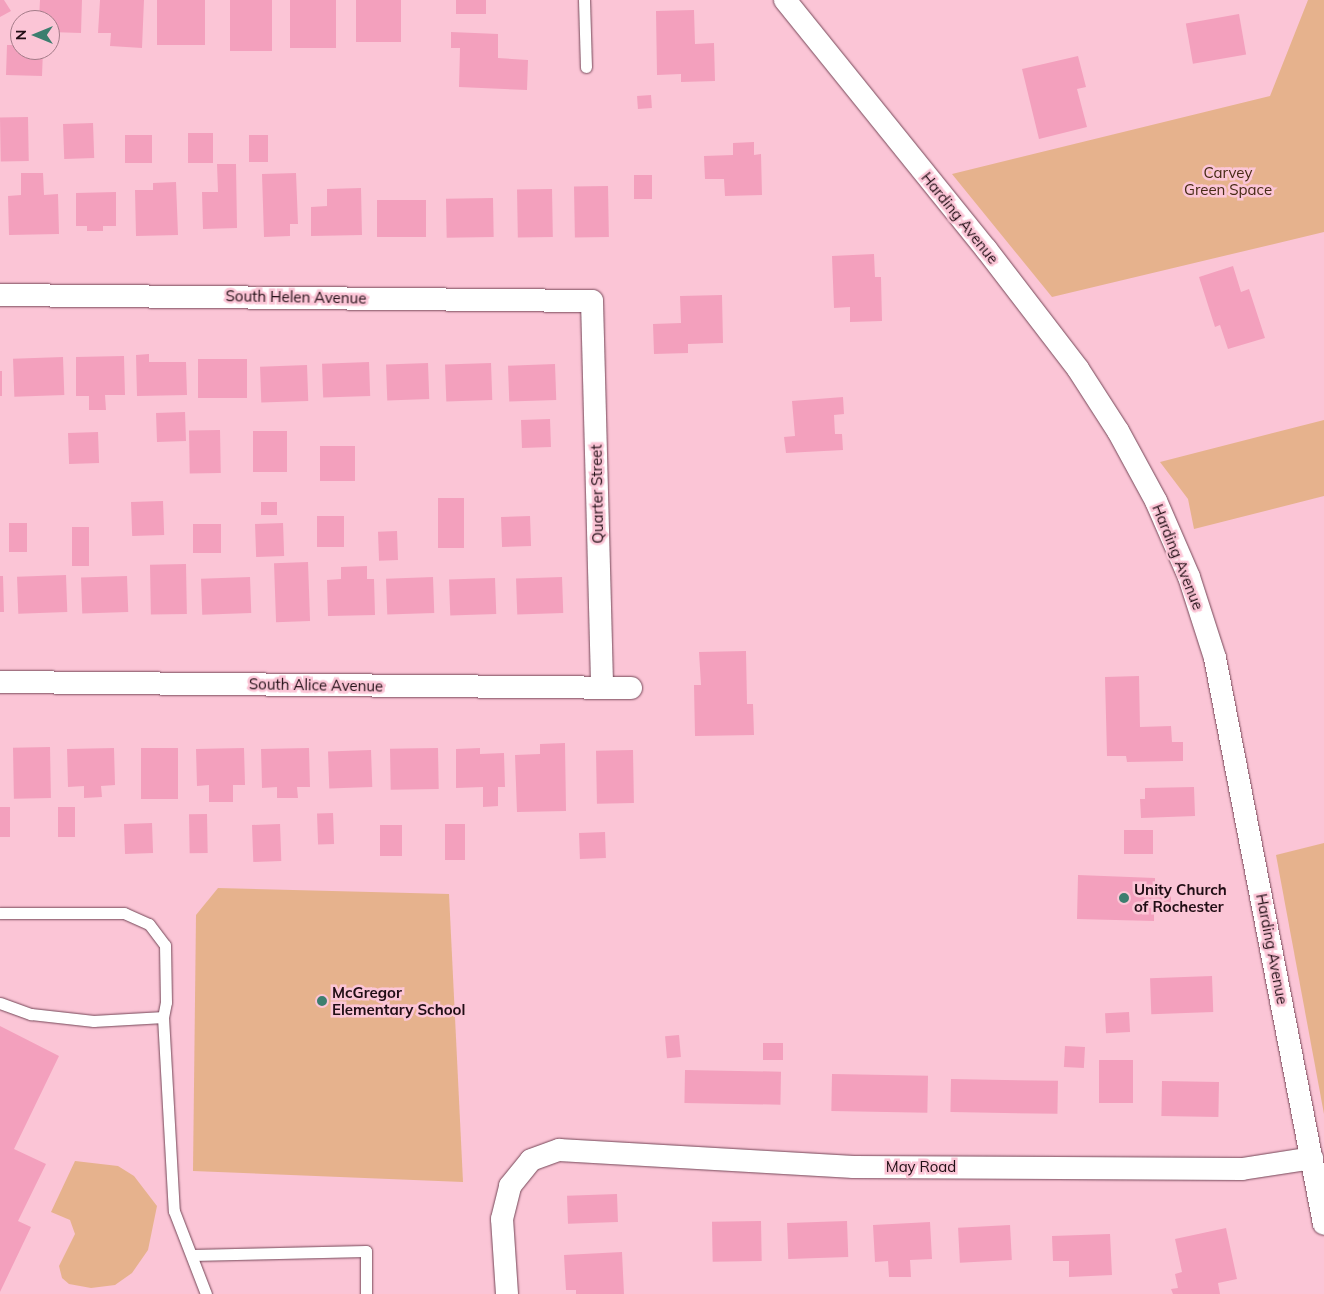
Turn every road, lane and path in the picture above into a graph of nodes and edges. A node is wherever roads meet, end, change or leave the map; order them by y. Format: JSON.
{"nodes":[{"id":1,"x":584,"y":0,"type":"edge"},
{"id":2,"x":785,"y":0,"type":"edge"},
{"id":3,"x":586,"y":67,"type":"dead end"},
{"id":4,"x":0,"y":295,"type":"edge"},
{"id":5,"x":592,"y":301,"type":"joint"},
{"id":6,"x":0,"y":682,"type":"edge"},
{"id":7,"x":602,"y":688,"type":"junction"},
{"id":8,"x":631,"y":688,"type":"dead end"},
{"id":9,"x":0,"y":913,"type":"edge"},
{"id":10,"x":0,"y":1002,"type":"edge"},
{"id":11,"x":163,"y":1017,"type":"junction"},
{"id":12,"x":1312,"y":1158,"type":"junction"},
{"id":13,"x":1324,"y":1224,"type":"edge"},
{"id":14,"x":192,"y":1255,"type":"junction"},
{"id":15,"x":206,"y":1294,"type":"edge"},
{"id":16,"x":366,"y":1294,"type":"edge"},
{"id":17,"x":507,"y":1294,"type":"edge"}],
"edges":[{"from":1,"to":3,"type":"lane"},
{"from":2,"to":12,"type":"street","name":"Harding Avenue"},
{"from":4,"to":5,"type":"street","name":"South Helen Avenue"},
{"from":5,"to":7,"type":"street","name":"Quarter Street"},
{"from":6,"to":7,"type":"street","name":"South Alice Avenue"},
{"from":7,"to":8,"type":"street","name":"South Alice Avenue"},
{"from":9,"to":11,"type":"lane"},
{"from":10,"to":11,"type":"lane"},
{"from":11,"to":14,"type":"lane"},
{"from":12,"to":13,"type":"street","name":"Harding Avenue"},
{"from":12,"to":17,"type":"street","name":"May Road"},
{"from":14,"to":15,"type":"lane"},
{"from":14,"to":16,"type":"lane"}]}
